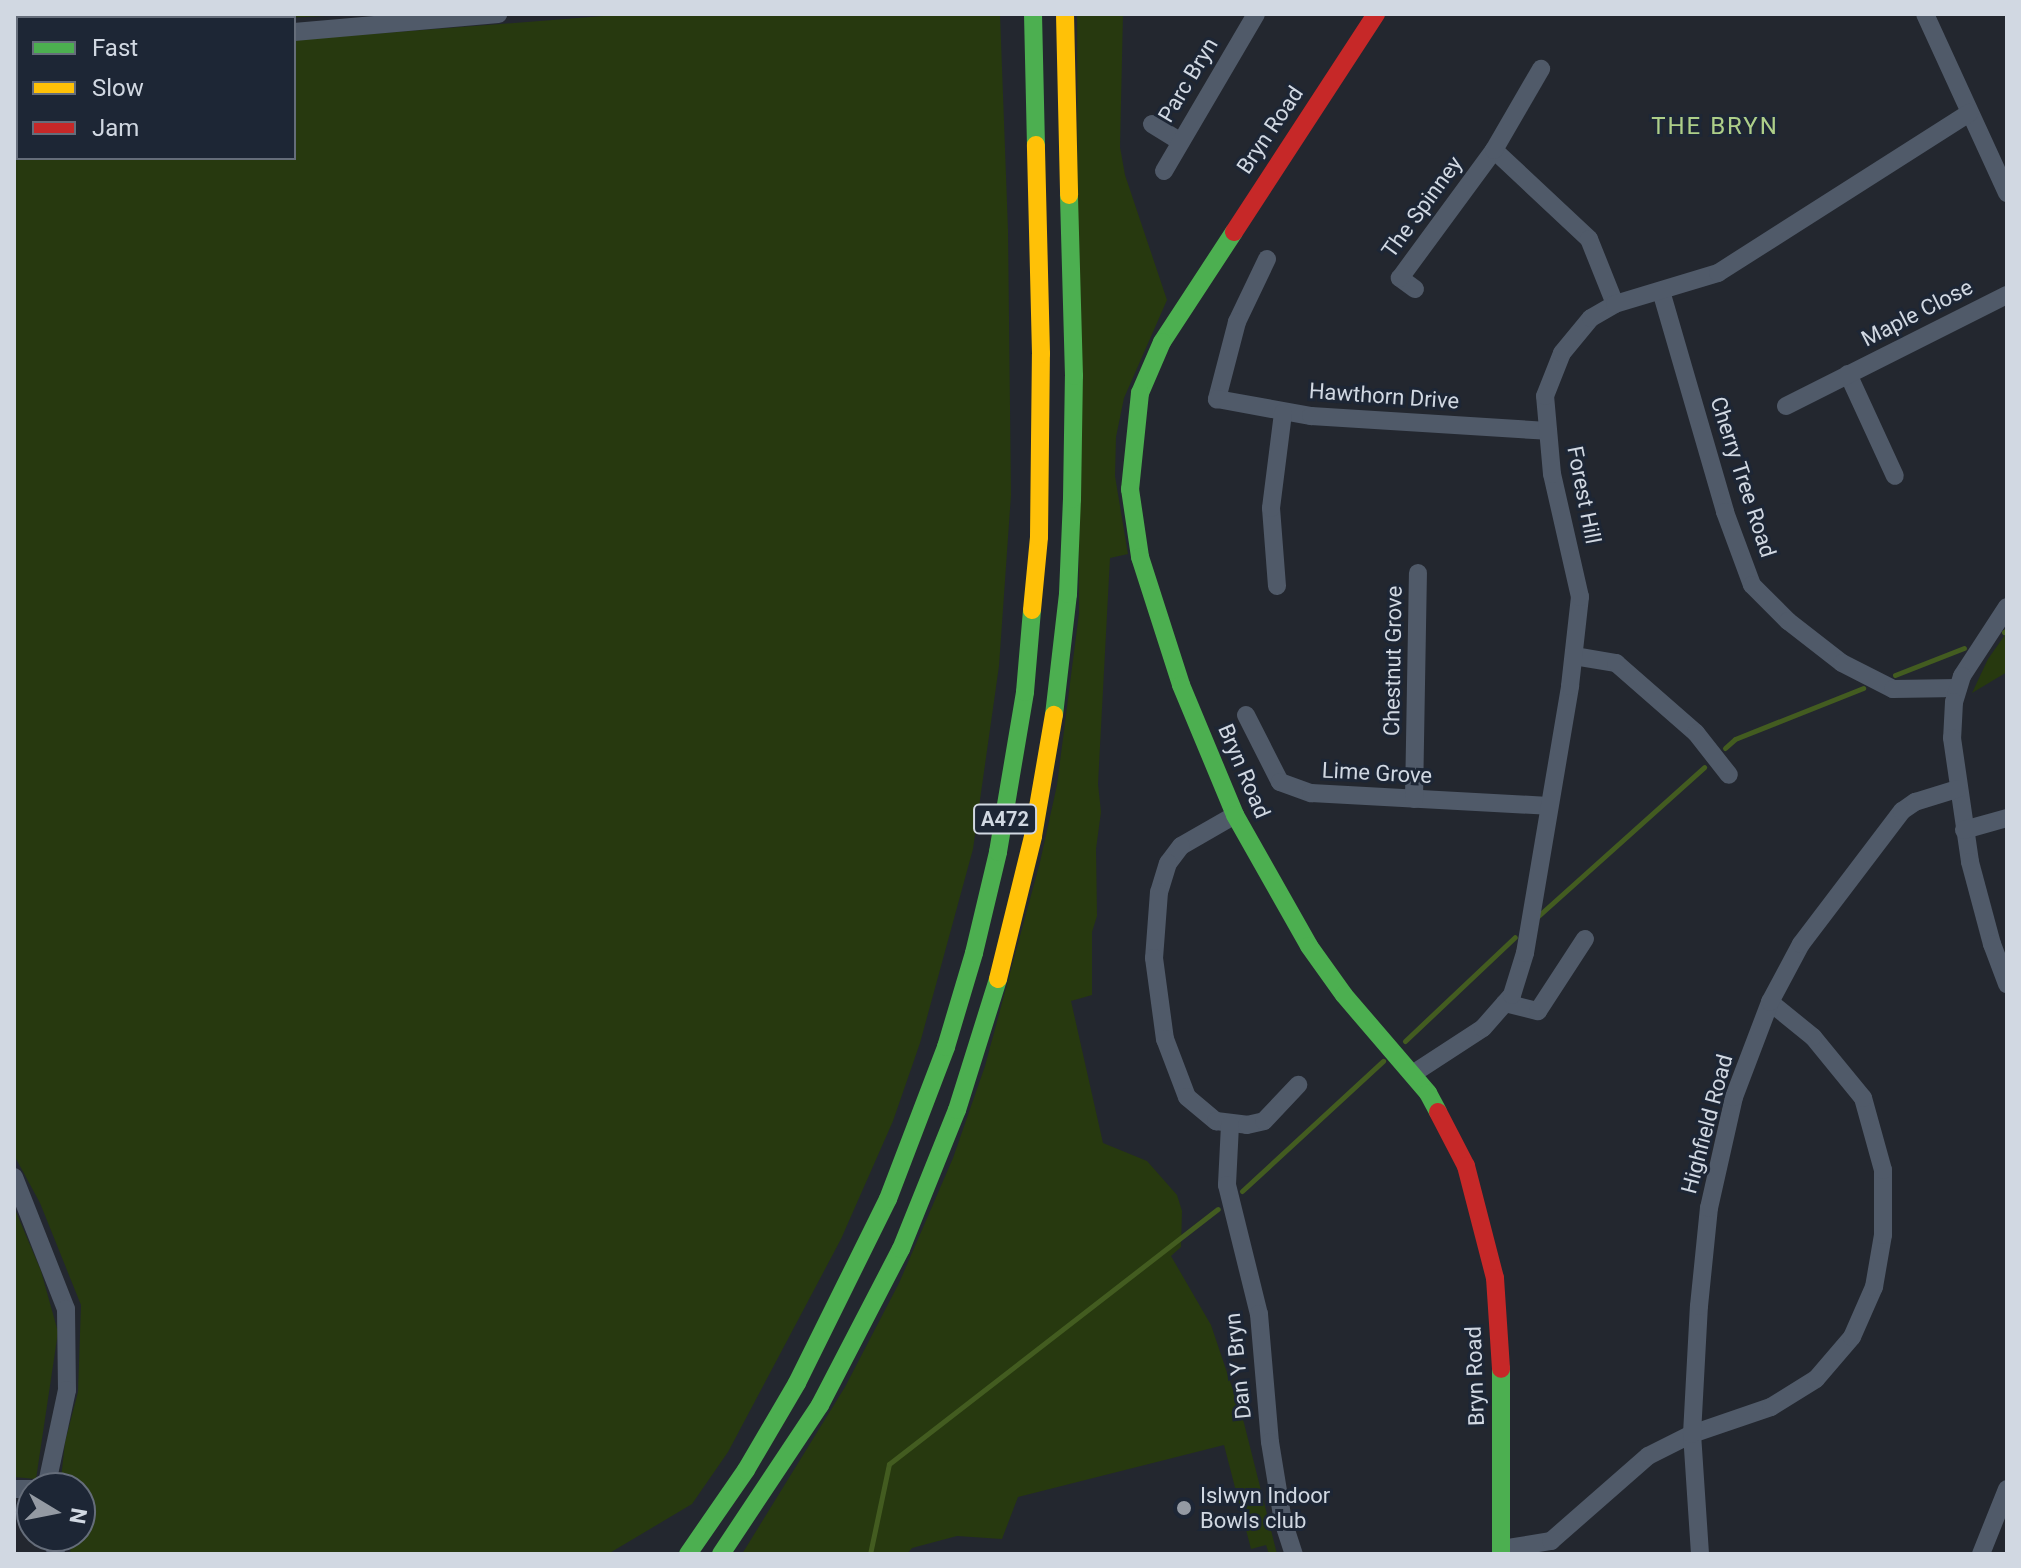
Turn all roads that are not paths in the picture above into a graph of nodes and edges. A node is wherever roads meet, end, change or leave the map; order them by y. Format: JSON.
{"nodes":[{"id":1,"x":498,"y":14,"type":"edge"},
{"id":2,"x":1033,"y":14,"type":"edge"},
{"id":3,"x":1065,"y":14,"type":"edge"},
{"id":4,"x":1376,"y":14,"type":"edge"},
{"id":5,"x":1925,"y":14,"type":"edge"},
{"id":6,"x":1254,"y":15,"type":"edge"},
{"id":7,"x":296,"y":32,"type":"edge"},
{"id":8,"x":1541,"y":69,"type":"dead end"},
{"id":9,"x":1969,"y":113,"type":"junction"},
{"id":10,"x":1152,"y":124,"type":"dead end"},
{"id":11,"x":1179,"y":141,"type":"junction"},
{"id":12,"x":1494,"y":150,"type":"junction"},
{"id":13,"x":1164,"y":171,"type":"dead end"},
{"id":14,"x":2007,"y":193,"type":"edge"},
{"id":15,"x":1267,"y":259,"type":"dead end"},
{"id":16,"x":1415,"y":289,"type":"dead end"},
{"id":17,"x":1661,"y":291,"type":"junction"},
{"id":18,"x":2007,"y":295,"type":"edge"},
{"id":19,"x":1615,"y":304,"type":"junction"},
{"id":20,"x":1848,"y":374,"type":"junction"},
{"id":21,"x":1786,"y":406,"type":"dead end"},
{"id":22,"x":1283,"y":413,"type":"junction"},
{"id":23,"x":1548,"y":431,"type":"junction"},
{"id":24,"x":1895,"y":476,"type":"dead end"},
{"id":25,"x":1418,"y":573,"type":"dead end"},
{"id":26,"x":1277,"y":586,"type":"dead end"},
{"id":27,"x":2007,"y":607,"type":"edge"},
{"id":28,"x":1574,"y":656,"type":"junction"},
{"id":29,"x":1958,"y":688,"type":"junction"},
{"id":30,"x":1246,"y":715,"type":"dead end"},
{"id":31,"x":1729,"y":775,"type":"dead end"},
{"id":32,"x":1957,"y":789,"type":"junction"},
{"id":33,"x":1414,"y":799,"type":"junction"},
{"id":34,"x":1549,"y":806,"type":"junction"},
{"id":35,"x":1235,"y":815,"type":"junction"},
{"id":36,"x":2007,"y":818,"type":"edge"},
{"id":37,"x":1964,"y":830,"type":"junction"},
{"id":38,"x":1585,"y":939,"type":"dead end"},
{"id":39,"x":2007,"y":984,"type":"edge"},
{"id":40,"x":1770,"y":1002,"type":"junction"},
{"id":41,"x":1505,"y":1003,"type":"junction"},
{"id":42,"x":1414,"y":1073,"type":"junction"},
{"id":43,"x":1298,"y":1085,"type":"dead end"},
{"id":44,"x":1230,"y":1125,"type":"junction"},
{"id":45,"x":14,"y":1177,"type":"edge"},
{"id":46,"x":1692,"y":1434,"type":"junction"},
{"id":47,"x":49,"y":1472,"type":"edge"},
{"id":48,"x":2007,"y":1489,"type":"edge"},
{"id":49,"x":1501,"y":1551,"type":"edge"},
{"id":50,"x":688,"y":1554,"type":"edge"},
{"id":51,"x":721,"y":1554,"type":"edge"},
{"id":52,"x":1294,"y":1554,"type":"edge"},
{"id":53,"x":1700,"y":1554,"type":"edge"},
{"id":54,"x":1981,"y":1554,"type":"edge"}],
"edges":[{"from":1,"to":7,"type":"street"},
{"from":2,"to":50,"type":"main road","number":"A472"},
{"from":3,"to":51,"type":"main road","number":"A472"},
{"from":4,"to":35,"type":"main road","name":"Bryn Road"},
{"from":5,"to":9,"type":"street"},
{"from":6,"to":11,"type":"street","name":"Parc Bryn"},
{"from":8,"to":12,"type":"street","name":"The Spinney"},
{"from":9,"to":14,"type":"street"},
{"from":9,"to":17,"type":"street","name":"Forest Hill"},
{"from":10,"to":11,"type":"street"},
{"from":11,"to":13,"type":"street","name":"Parc Bryn"},
{"from":12,"to":16,"type":"street","name":"The Spinney"},
{"from":12,"to":19,"type":"street","name":"The Spinney"},
{"from":15,"to":22,"type":"street","name":"Hawthorn Drive"},
{"from":17,"to":19,"type":"street","name":"Forest Hill"},
{"from":17,"to":29,"type":"street","name":"Cherry Tree Road"},
{"from":18,"to":20,"type":"street","name":"Maple Close"},
{"from":19,"to":23,"type":"street","name":"Forest Hill"},
{"from":20,"to":21,"type":"street","name":"Maple Close"},
{"from":20,"to":24,"type":"street","name":"Maple Close"},
{"from":22,"to":23,"type":"street","name":"Hawthorn Drive"},
{"from":22,"to":26,"type":"street"},
{"from":23,"to":28,"type":"street","name":"Forest Hill"},
{"from":25,"to":33,"type":"street","name":"Chestnut Grove"},
{"from":27,"to":29,"type":"street"},
{"from":28,"to":31,"type":"street"},
{"from":28,"to":34,"type":"street","name":"Forest Hill"},
{"from":29,"to":32,"type":"street"},
{"from":30,"to":33,"type":"street","name":"Lime Grove"},
{"from":32,"to":37,"type":"street"},
{"from":32,"to":40,"type":"street","name":"Highfield Road"},
{"from":33,"to":34,"type":"street","name":"Lime Grove"},
{"from":34,"to":41,"type":"street","name":"Forest Hill"},
{"from":35,"to":42,"type":"main road","name":"Bryn Road"},
{"from":35,"to":44,"type":"street"},
{"from":36,"to":37,"type":"street"},
{"from":37,"to":39,"type":"street"},
{"from":38,"to":41,"type":"street"},
{"from":40,"to":46,"type":"street","name":"Highfield Road"},
{"from":40,"to":46,"type":"street"},
{"from":41,"to":42,"type":"street","name":"Forest Hill"},
{"from":42,"to":49,"type":"main road","name":"Bryn Road"},
{"from":43,"to":44,"type":"street"},
{"from":44,"to":52,"type":"street","name":"Dan Y Bryn"},
{"from":45,"to":47,"type":"street"},
{"from":46,"to":49,"type":"street"},
{"from":46,"to":53,"type":"street","name":"Highfield Road"},
{"from":48,"to":54,"type":"street"}]}
